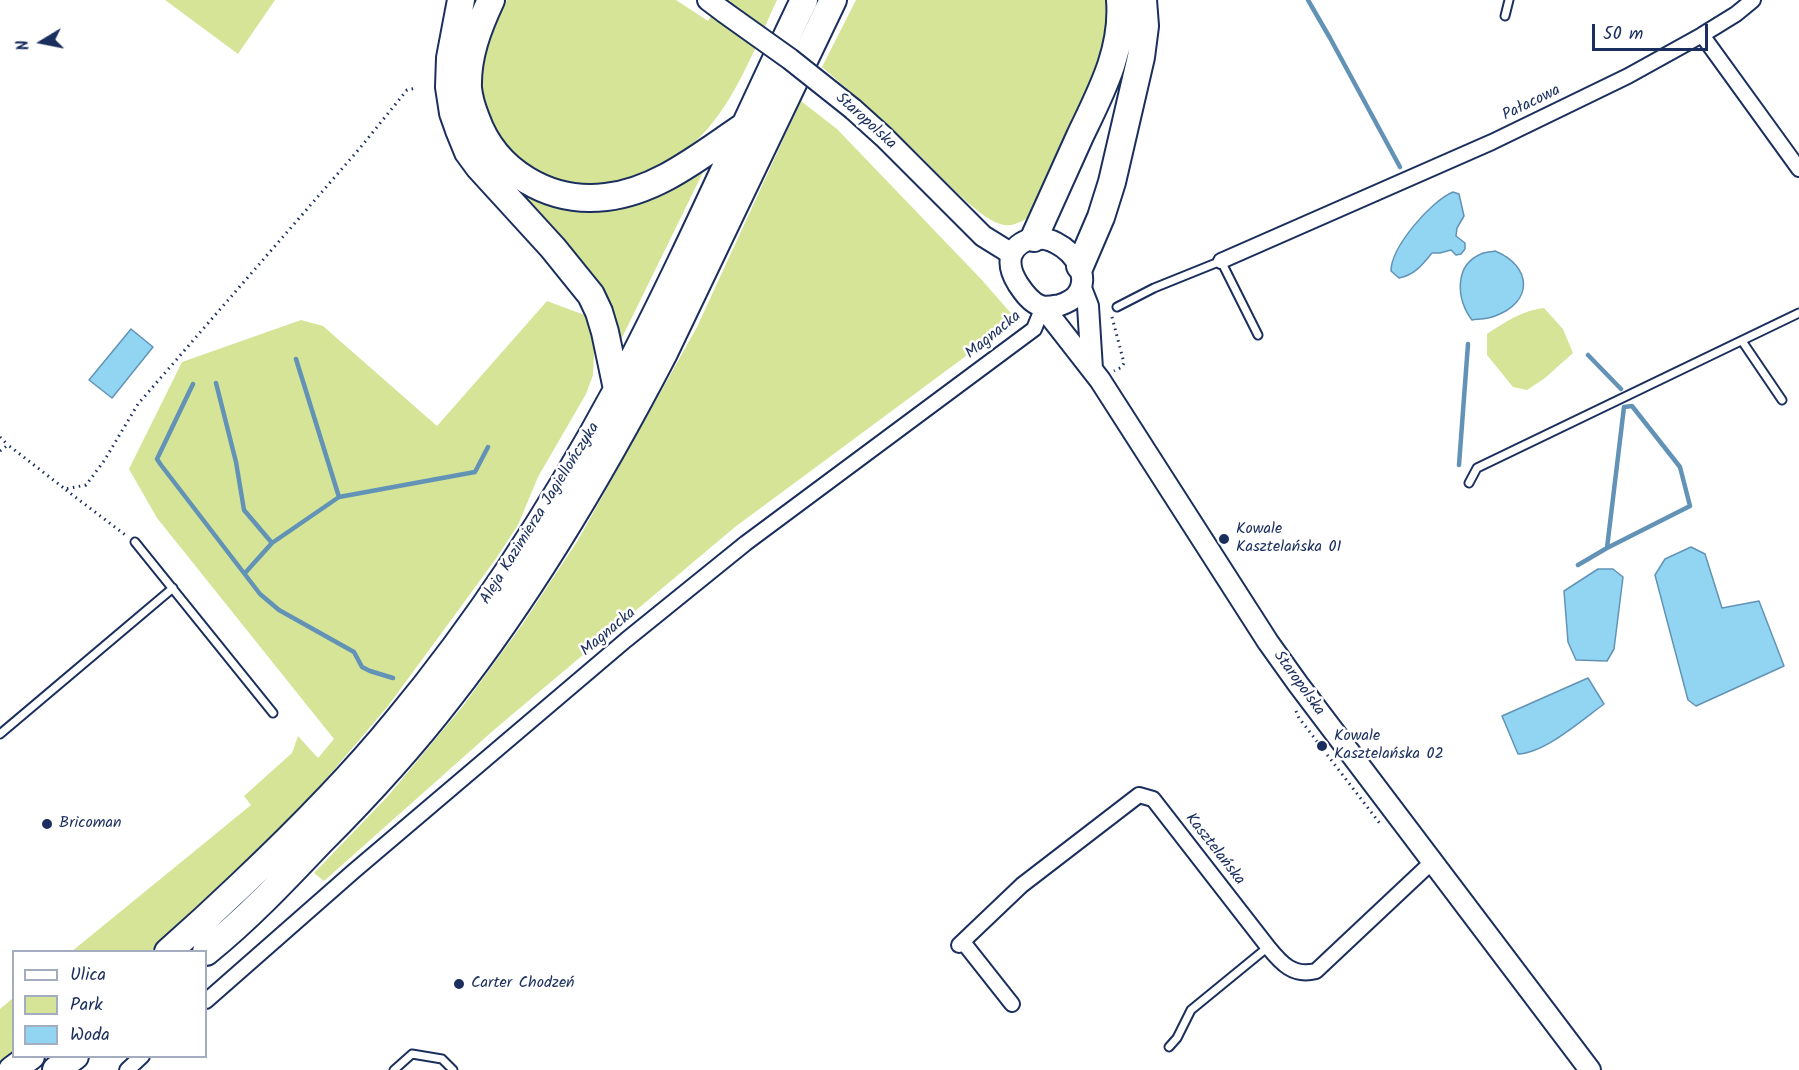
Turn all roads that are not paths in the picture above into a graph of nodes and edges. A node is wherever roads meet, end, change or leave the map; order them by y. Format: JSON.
{"nodes":[{"id":1,"x":461,"y":0,"type":"edge"},
{"id":2,"x":491,"y":0,"type":"edge"},
{"id":3,"x":708,"y":0,"type":"edge"},
{"id":4,"x":804,"y":0,"type":"edge"},
{"id":5,"x":833,"y":0,"type":"edge"},
{"id":6,"x":1120,"y":0,"type":"edge"},
{"id":7,"x":1143,"y":0,"type":"edge"},
{"id":8,"x":1509,"y":0,"type":"edge"},
{"id":9,"x":1753,"y":0,"type":"edge"},
{"id":10,"x":1505,"y":16,"type":"dead end"},
{"id":11,"x":1702,"y":35,"type":"junction"},
{"id":12,"x":744,"y":127,"type":"junction"},
{"id":13,"x":1799,"y":169,"type":"edge"},
{"id":14,"x":1034,"y":238,"type":"junction"},
{"id":15,"x":686,"y":250,"type":"junction"},
{"id":16,"x":1012,"y":254,"type":"junction"},
{"id":17,"x":1221,"y":261,"type":"junction"},
{"id":18,"x":709,"y":262,"type":"junction"},
{"id":19,"x":1080,"y":277,"type":"junction"},
{"id":20,"x":679,"y":284,"type":"dead end"},
{"id":21,"x":688,"y":286,"type":"dead end"},
{"id":22,"x":1043,"y":307,"type":"junction"},
{"id":23,"x":1117,"y":307,"type":"road end"},
{"id":24,"x":1799,"y":313,"type":"edge"},
{"id":25,"x":664,"y":315,"type":"dead end"},
{"id":26,"x":671,"y":321,"type":"dead end"},
{"id":27,"x":1258,"y":335,"type":"dead end"},
{"id":28,"x":1742,"y":341,"type":"junction"},
{"id":29,"x":653,"y":347,"type":"junction"},
{"id":30,"x":1092,"y":369,"type":"junction"},
{"id":31,"x":617,"y":389,"type":"junction"},
{"id":32,"x":1782,"y":400,"type":"dead end"},
{"id":33,"x":1469,"y":483,"type":"dead end"},
{"id":34,"x":135,"y":542,"type":"road end"},
{"id":35,"x":173,"y":588,"type":"junction"},
{"id":36,"x":273,"y":713,"type":"dead end"},
{"id":37,"x":0,"y":734,"type":"edge"},
{"id":38,"x":1432,"y":862,"type":"junction"},
{"id":39,"x":1268,"y":947,"type":"junction"},
{"id":40,"x":169,"y":950,"type":"edge"},
{"id":41,"x":207,"y":951,"type":"edge"},
{"id":42,"x":207,"y":1000,"type":"edge"},
{"id":43,"x":1012,"y":1004,"type":"dead end"},
{"id":44,"x":1169,"y":1047,"type":"dead end"},
{"id":45,"x":28,"y":1058,"type":"edge"},
{"id":46,"x":72,"y":1058,"type":"edge"},
{"id":47,"x":140,"y":1058,"type":"edge"},
{"id":48,"x":12,"y":1070,"type":"edge"},
{"id":49,"x":56,"y":1070,"type":"edge"},
{"id":50,"x":127,"y":1070,"type":"edge"},
{"id":51,"x":394,"y":1070,"type":"edge"},
{"id":52,"x":453,"y":1070,"type":"edge"},
{"id":53,"x":1590,"y":1070,"type":"edge"}],
"edges":[{"from":1,"to":31,"type":"highway"},
{"from":2,"to":12,"type":"highway"},
{"from":3,"to":16,"type":"main road","name":"Staropolska","bridge":true},
{"from":4,"to":12,"type":"highway","name":"Aleja Kazimierza Jagiellończyka"},
{"from":5,"to":18,"type":"highway","name":"Aleja Kazimierza Jagiellończyka"},
{"from":6,"to":14,"type":"highway"},
{"from":7,"to":19,"type":"highway"},
{"from":8,"to":10,"type":"lane"},
{"from":9,"to":11,"type":"street","name":"Pałacowa"},
{"from":11,"to":13,"type":"street"},
{"from":11,"to":17,"type":"street","name":"Pałacowa"},
{"from":12,"to":15,"type":"highway","name":"Aleja Kazimierza Jagiellończyka"},
{"from":14,"to":16,"type":"main road"},
{"from":14,"to":19,"type":"main road"},
{"from":15,"to":20,"type":"lane"},
{"from":15,"to":29,"type":"highway","name":"Aleja Kazimierza Jagiellończyka"},
{"from":16,"to":22,"type":"main road"},
{"from":17,"to":23,"type":"lane"},
{"from":17,"to":27,"type":"lane"},
{"from":18,"to":21,"type":"lane"},
{"from":18,"to":29,"type":"highway","name":"Aleja Kazimierza Jagiellończyka"},
{"from":19,"to":22,"type":"main road"},
{"from":19,"to":30,"type":"main road","name":"Staropolska"},
{"from":22,"to":30,"type":"main road","name":"Staropolska"},
{"from":22,"to":42,"type":"street","name":"Magnacka"},
{"from":24,"to":28,"type":"lane"},
{"from":25,"to":29,"type":"lane"},
{"from":26,"to":29,"type":"lane"},
{"from":28,"to":32,"type":"lane"},
{"from":28,"to":33,"type":"lane"},
{"from":29,"to":31,"type":"highway","name":"Aleja Kazimierza Jagiellończyka"},
{"from":29,"to":41,"type":"highway","name":"Aleja Kazimierza Jagiellończyka"},
{"from":30,"to":38,"type":"main road","name":"Staropolska"},
{"from":31,"to":40,"type":"highway","name":"Aleja Kazimierza Jagiellończyka"},
{"from":34,"to":35,"type":"lane"},
{"from":35,"to":36,"type":"lane"},
{"from":35,"to":37,"type":"lane"},
{"from":38,"to":39,"type":"street","name":"Kasztelańska"},
{"from":38,"to":53,"type":"main road","name":"Staropolska"},
{"from":39,"to":43,"type":"street","name":"Kasztelańska"},
{"from":39,"to":44,"type":"lane"},
{"from":45,"to":48,"type":"highway"},
{"from":46,"to":49,"type":"highway"},
{"from":47,"to":50,"type":"street"},
{"from":51,"to":52,"type":"lane"}]}
